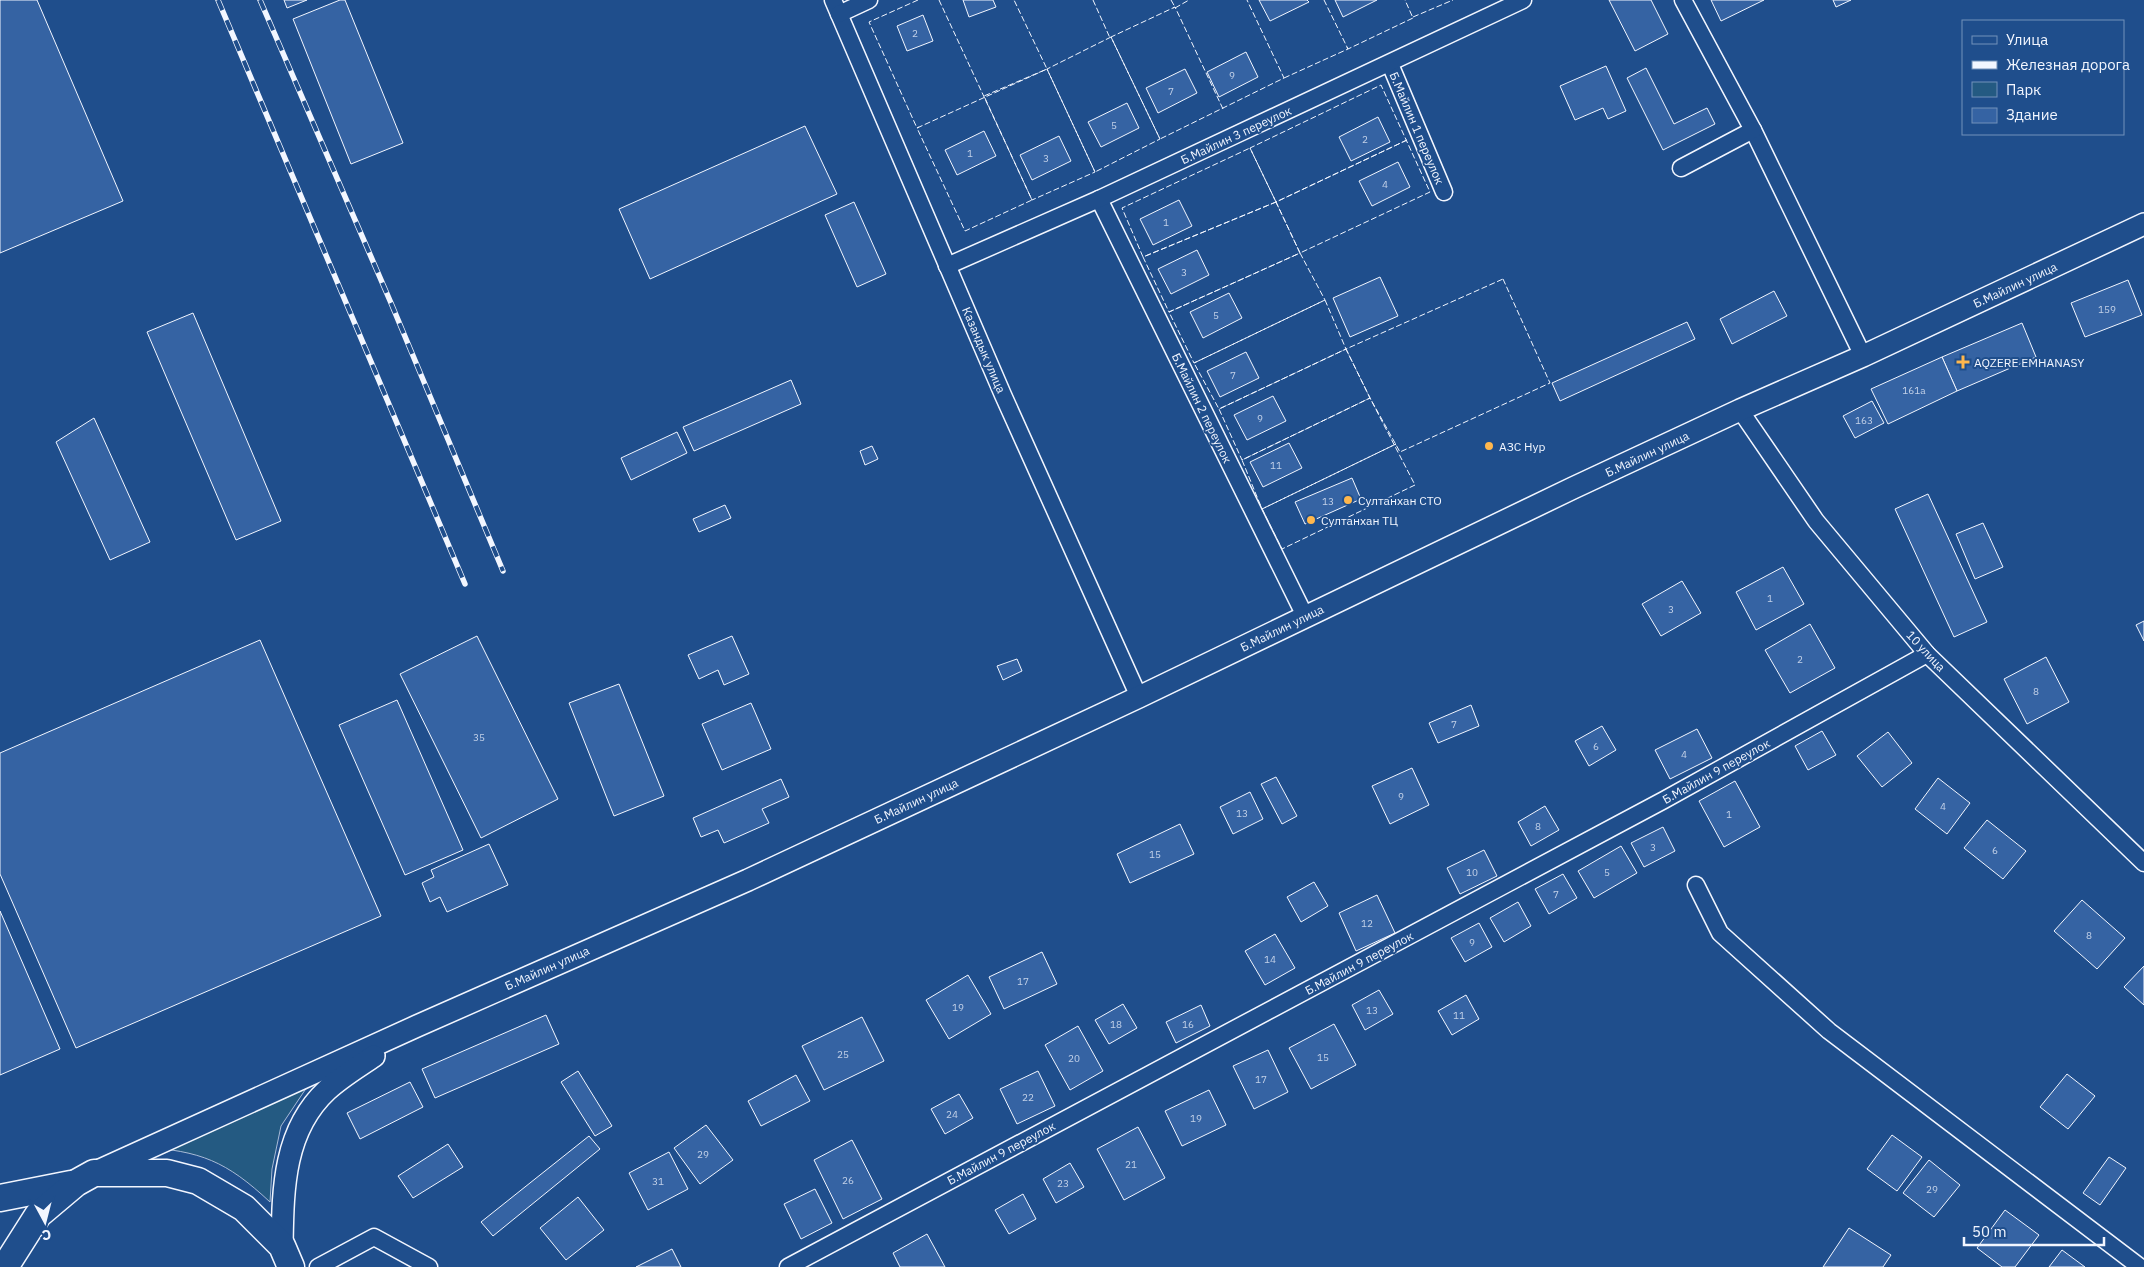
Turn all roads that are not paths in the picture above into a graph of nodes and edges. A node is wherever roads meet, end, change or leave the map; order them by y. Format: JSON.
{"nodes":[{"id":1,"x":869,"y":0,"type":"edge"},
{"id":2,"x":1523,"y":0,"type":"edge"},
{"id":3,"x":1683,"y":0,"type":"edge"},
{"id":4,"x":836,"y":7,"type":"edge"},
{"id":5,"x":1390,"y":64,"type":"junction"},
{"id":6,"x":1753,"y":130,"type":"junction"},
{"id":7,"x":1680,"y":168,"type":"dead end"},
{"id":8,"x":1444,"y":192,"type":"dead end"},
{"id":9,"x":1099,"y":199,"type":"junction"},
{"id":10,"x":2144,"y":224,"type":"edge"},
{"id":11,"x":947,"y":266,"type":"junction"},
{"id":12,"x":1863,"y":356,"type":"junction"},
{"id":13,"x":1740,"y":410,"type":"junction"},
{"id":14,"x":1305,"y":616,"type":"junction"},
{"id":15,"x":1927,"y":654,"type":"junction"},
{"id":16,"x":1139,"y":697,"type":"junction"},
{"id":17,"x":2144,"y":863,"type":"edge"},
{"id":18,"x":1696,"y":885,"type":"dead end"},
{"id":19,"x":417,"y":1026,"type":"junction"},
{"id":20,"x":85,"y":1178,"type":"junction"},
{"id":21,"x":0,"y":1198,"type":"edge"},
{"id":22,"x":287,"y":1256,"type":"edge"},
{"id":23,"x":5,"y":1267,"type":"edge"},
{"id":24,"x":318,"y":1267,"type":"edge"},
{"id":25,"x":429,"y":1267,"type":"edge"},
{"id":26,"x":788,"y":1267,"type":"edge"},
{"id":27,"x":2140,"y":1267,"type":"edge"}],
"edges":[{"from":1,"to":4,"type":"street"},
{"from":2,"to":5,"type":"street","name":"Б.Майлин 3 переулок"},
{"from":3,"to":6,"type":"street"},
{"from":4,"to":11,"type":"street","name":"Казандык улица"},
{"from":5,"to":8,"type":"street","name":"Б.Майлин 1 переулок"},
{"from":5,"to":9,"type":"street","name":"Б.Майлин 3 переулок"},
{"from":6,"to":7,"type":"street"},
{"from":6,"to":12,"type":"street"},
{"from":9,"to":11,"type":"street","name":"Б.Майлин 3 переулок"},
{"from":9,"to":14,"type":"street","name":"Б.Майлин 2 переулок"},
{"from":10,"to":12,"type":"street","name":"Б.Майлин улица"},
{"from":11,"to":16,"type":"street","name":"Казандык улица"},
{"from":12,"to":13,"type":"street","name":"Б.Майлин улица"},
{"from":13,"to":14,"type":"street","name":"Б.Майлин улица"},
{"from":13,"to":15,"type":"street","name":"10 улица"},
{"from":14,"to":16,"type":"street","name":"Б.Майлин улица"},
{"from":15,"to":17,"type":"street","name":"10 улица"},
{"from":15,"to":26,"type":"street","name":"Б.Майлин 9 переулок"},
{"from":16,"to":19,"type":"street","name":"Б.Майлин улица"},
{"from":18,"to":27,"type":"street"},
{"from":19,"to":20,"type":"street"},
{"from":19,"to":22,"type":"street"},
{"from":20,"to":21,"type":"main road"},
{"from":20,"to":22,"type":"main road"},
{"from":20,"to":23,"type":"main road"},
{"from":24,"to":25,"type":"street"}]}
